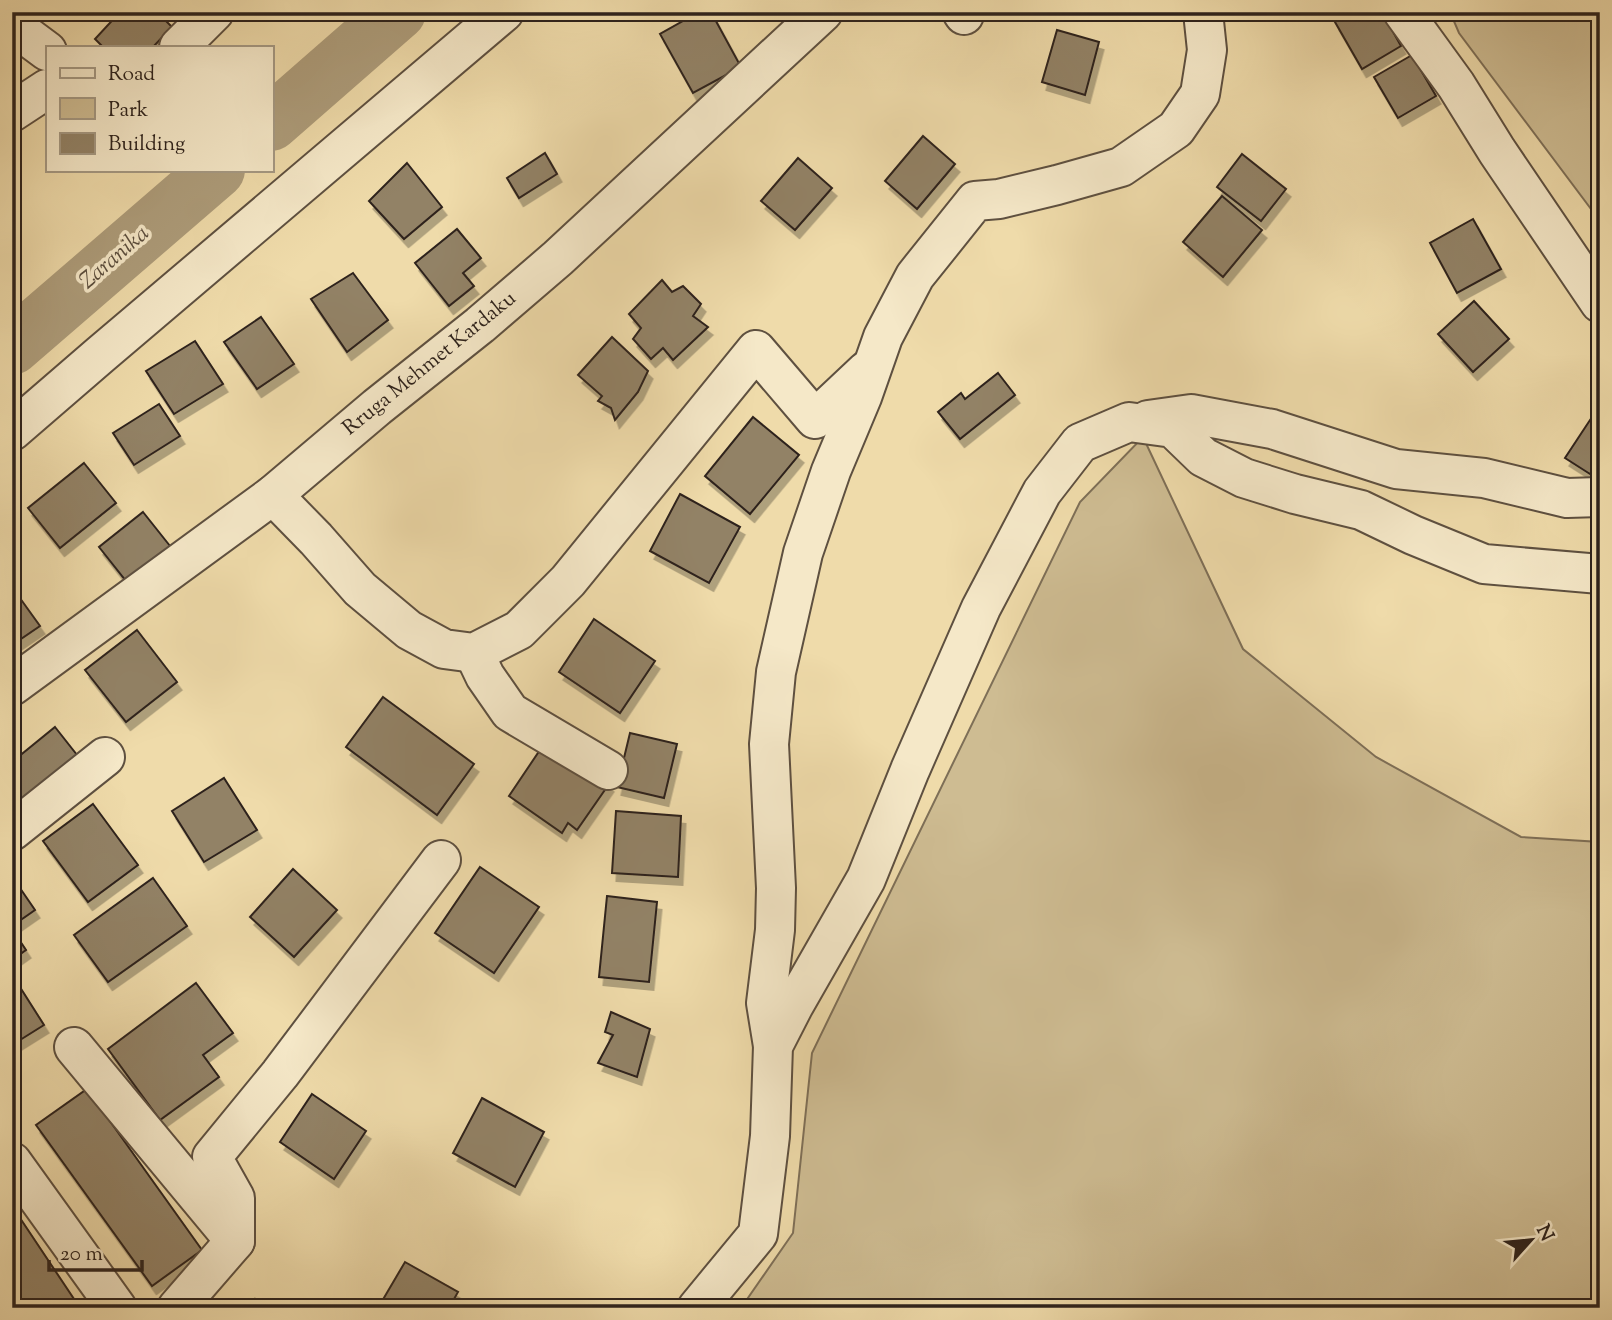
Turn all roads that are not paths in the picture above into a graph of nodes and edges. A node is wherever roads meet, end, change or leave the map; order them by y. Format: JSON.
{"nodes":[{"id":1,"x":214,"y":12,"type":"edge"},
{"id":2,"x":504,"y":12,"type":"edge"},
{"id":3,"x":823,"y":12,"type":"edge"},
{"id":4,"x":1203,"y":12,"type":"edge"},
{"id":5,"x":1403,"y":12,"type":"edge"},
{"id":6,"x":12,"y":25,"type":"edge"},
{"id":7,"x":180,"y":46,"type":"edge"},
{"id":8,"x":46,"y":50,"type":"edge"},
{"id":9,"x":46,"y":90,"type":"edge"},
{"id":10,"x":12,"y":112,"type":"edge"},
{"id":11,"x":1600,"y":303,"type":"edge"},
{"id":12,"x":873,"y":365,"type":"junction"},
{"id":13,"x":1129,"y":422,"type":"junction"},
{"id":14,"x":12,"y":431,"type":"edge"},
{"id":15,"x":273,"y":495,"type":"junction"},
{"id":16,"x":1600,"y":497,"type":"edge"},
{"id":17,"x":1600,"y":575,"type":"edge"},
{"id":18,"x":474,"y":653,"type":"junction"},
{"id":19,"x":12,"y":686,"type":"edge"},
{"id":20,"x":105,"y":757,"type":"dead end"},
{"id":21,"x":608,"y":770,"type":"dead end"},
{"id":22,"x":12,"y":831,"type":"edge"},
{"id":23,"x":441,"y":860,"type":"dead end"},
{"id":24,"x":773,"y":1046,"type":"junction"},
{"id":25,"x":74,"y":1047,"type":"dead end"},
{"id":26,"x":16,"y":1175,"type":"edge"},
{"id":27,"x":235,"y":1241,"type":"junction"},
{"id":28,"x":117,"y":1308,"type":"edge"},
{"id":29,"x":177,"y":1308,"type":"edge"},
{"id":30,"x":697,"y":1308,"type":"edge"}],
"edges":[{"from":1,"to":7,"type":"street"},
{"from":2,"to":14,"type":"street"},
{"from":3,"to":15,"type":"street","name":"Rruga Mehmet Kardaku"},
{"from":4,"to":12,"type":"street"},
{"from":5,"to":11,"type":"street"},
{"from":6,"to":8,"type":"street"},
{"from":9,"to":10,"type":"street"},
{"from":12,"to":18,"type":"street"},
{"from":12,"to":24,"type":"street"},
{"from":13,"to":16,"type":"street"},
{"from":13,"to":17,"type":"street"},
{"from":13,"to":24,"type":"street"},
{"from":15,"to":18,"type":"street"},
{"from":15,"to":19,"type":"street","name":"Rruga Mehmet Kardaku"},
{"from":18,"to":21,"type":"street"},
{"from":20,"to":22,"type":"street"},
{"from":23,"to":27,"type":"street"},
{"from":24,"to":30,"type":"street"},
{"from":25,"to":27,"type":"street"},
{"from":26,"to":28,"type":"street"},
{"from":27,"to":29,"type":"street"}]}
